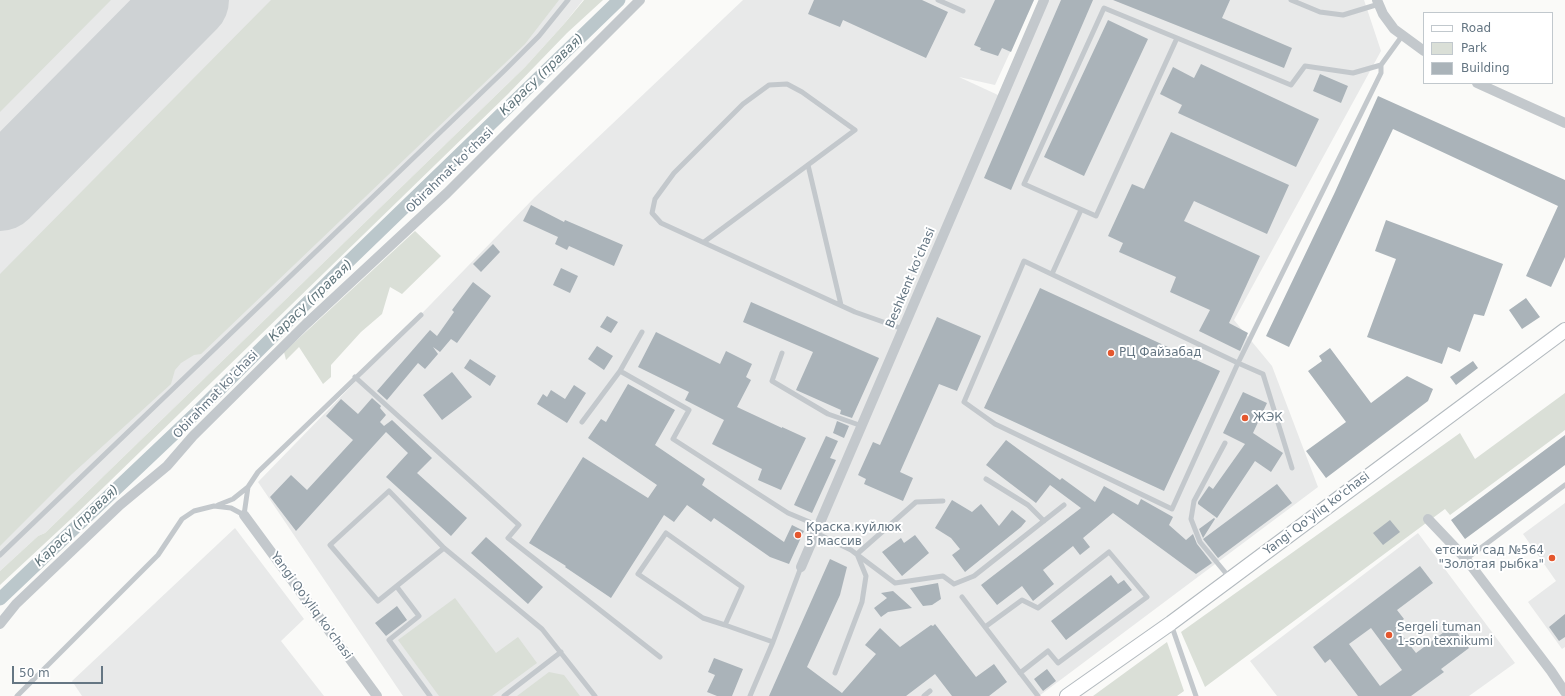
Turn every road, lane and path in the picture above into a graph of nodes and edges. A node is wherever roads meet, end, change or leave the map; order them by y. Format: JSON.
{"nodes":[{"id":1,"x":568,"y":0,"type":"edge"},
{"id":2,"x":640,"y":0,"type":"edge"},
{"id":3,"x":938,"y":0,"type":"edge"},
{"id":4,"x":1044,"y":0,"type":"edge"},
{"id":5,"x":1291,"y":0,"type":"edge"},
{"id":6,"x":1378,"y":2,"type":"edge"},
{"id":7,"x":963,"y":11,"type":"dead end"},
{"id":8,"x":1402,"y":36,"type":"junction"},
{"id":9,"x":1177,"y":38,"type":"junction"},
{"id":10,"x":1423,"y":50,"type":"edge"},
{"id":11,"x":1381,"y":65,"type":"junction"},
{"id":12,"x":1479,"y":84,"type":"edge"},
{"id":13,"x":1565,"y":123,"type":"edge"},
{"id":14,"x":808,"y":165,"type":"junction"},
{"id":15,"x":1081,"y":210,"type":"junction"},
{"id":16,"x":704,"y":242,"type":"junction"},
{"id":17,"x":1052,"y":274,"type":"junction"},
{"id":18,"x":842,"y":305,"type":"junction"},
{"id":19,"x":420,"y":315,"type":"dead end"},
{"id":20,"x":903,"y":330,"type":"junction"},
{"id":21,"x":1565,"y":330,"type":"edge"},
{"id":22,"x":642,"y":332,"type":"dead end"},
{"id":23,"x":782,"y":353,"type":"dead end"},
{"id":24,"x":1238,"y":363,"type":"junction"},
{"id":25,"x":620,"y":371,"type":"junction"},
{"id":26,"x":355,"y":376,"type":"junction"},
{"id":27,"x":582,"y":422,"type":"dead end"},
{"id":28,"x":862,"y":426,"type":"junction"},
{"id":29,"x":1225,"y":443,"type":"dead end"},
{"id":30,"x":1292,"y":468,"type":"dead end"},
{"id":31,"x":986,"y":479,"type":"dead end"},
{"id":32,"x":1565,"y":485,"type":"edge"},
{"id":33,"x":248,"y":487,"type":"junction"},
{"id":34,"x":943,"y":501,"type":"dead end"},
{"id":35,"x":1064,"y":505,"type":"dead end"},
{"id":36,"x":214,"y":506,"type":"junction"},
{"id":37,"x":244,"y":515,"type":"junction"},
{"id":38,"x":1428,"y":519,"type":"dead end"},
{"id":39,"x":1044,"y":521,"type":"junction"},
{"id":40,"x":817,"y":530,"type":"junction"},
{"id":41,"x":444,"y":548,"type":"junction"},
{"id":42,"x":857,"y":554,"type":"junction"},
{"id":43,"x":0,"y":555,"type":"edge"},
{"id":44,"x":1466,"y":559,"type":"junction"},
{"id":45,"x":801,"y":567,"type":"joint"},
{"id":46,"x":1230,"y":578,"type":"junction"},
{"id":47,"x":397,"y":586,"type":"junction"},
{"id":48,"x":962,"y":597,"type":"dead end"},
{"id":49,"x":1170,"y":623,"type":"junction"},
{"id":50,"x":0,"y":624,"type":"edge"},
{"id":51,"x":724,"y":625,"type":"junction"},
{"id":52,"x":985,"y":627,"type":"junction"},
{"id":53,"x":773,"y":642,"type":"junction"},
{"id":54,"x":562,"y":652,"type":"junction"},
{"id":55,"x":660,"y":657,"type":"dead end"},
{"id":56,"x":835,"y":673,"type":"dead end"},
{"id":57,"x":1020,"y":673,"type":"junction"},
{"id":58,"x":930,"y":691,"type":"dead end"},
{"id":59,"x":1565,"y":692,"type":"edge"},
{"id":60,"x":17,"y":696,"type":"edge"},
{"id":61,"x":378,"y":696,"type":"edge"},
{"id":62,"x":430,"y":696,"type":"edge"},
{"id":63,"x":504,"y":696,"type":"edge"},
{"id":64,"x":595,"y":696,"type":"edge"},
{"id":65,"x":750,"y":696,"type":"edge"},
{"id":66,"x":924,"y":696,"type":"edge"},
{"id":67,"x":1038,"y":696,"type":"edge"},
{"id":68,"x":1067,"y":696,"type":"edge"},
{"id":69,"x":1196,"y":696,"type":"edge"}],
"edges":[{"from":1,"to":43,"type":"lane"},
{"from":2,"to":50,"type":"street","name":"Obirahmat ko'chasi"},
{"from":3,"to":7,"type":"lane"},
{"from":4,"to":20,"type":"street","name":"Beshkent ko'chasi"},
{"from":5,"to":6,"type":"lane"},
{"from":6,"to":8,"type":"street"},
{"from":8,"to":10,"type":"street"},
{"from":8,"to":11,"type":"lane"},
{"from":9,"to":11,"type":"lane"},
{"from":9,"to":15,"type":"lane"},
{"from":9,"to":15,"type":"lane"},
{"from":11,"to":24,"type":"lane"},
{"from":12,"to":13,"type":"street"},
{"from":14,"to":16,"type":"lane"},
{"from":14,"to":16,"type":"lane"},
{"from":14,"to":18,"type":"lane"},
{"from":15,"to":17,"type":"lane"},
{"from":16,"to":18,"type":"lane"},
{"from":17,"to":24,"type":"lane"},
{"from":17,"to":24,"type":"lane"},
{"from":18,"to":20,"type":"lane"},
{"from":19,"to":26,"type":"lane"},
{"from":20,"to":28,"type":"street","name":"Beshkent ko'chasi"},
{"from":21,"to":46,"type":"street","name":"Yangi Qo'yliq ko'chasi"},
{"from":22,"to":25,"type":"lane"},
{"from":23,"to":28,"type":"lane"},
{"from":24,"to":30,"type":"lane"},
{"from":25,"to":27,"type":"lane"},
{"from":25,"to":40,"type":"lane"},
{"from":26,"to":33,"type":"lane"},
{"from":26,"to":55,"type":"lane"},
{"from":28,"to":40,"type":"street","name":"Beshkent ko'chasi"},
{"from":29,"to":46,"type":"lane"},
{"from":31,"to":39,"type":"lane"},
{"from":32,"to":44,"type":"lane"},
{"from":33,"to":36,"type":"lane"},
{"from":33,"to":37,"type":"lane"},
{"from":34,"to":42,"type":"lane"},
{"from":35,"to":39,"type":"lane"},
{"from":36,"to":37,"type":"lane"},
{"from":36,"to":60,"type":"lane"},
{"from":37,"to":61,"type":"street","name":"Yangi Qo'yliq ko'chasi"},
{"from":38,"to":44,"type":"street"},
{"from":39,"to":42,"type":"lane"},
{"from":40,"to":42,"type":"lane"},
{"from":40,"to":45,"type":"street","name":"Beshkent ko'chasi"},
{"from":41,"to":47,"type":"lane"},
{"from":41,"to":47,"type":"lane"},
{"from":41,"to":54,"type":"lane"},
{"from":42,"to":56,"type":"lane"},
{"from":44,"to":59,"type":"street"},
{"from":45,"to":53,"type":"lane"},
{"from":46,"to":49,"type":"street","name":"Yangi Qo'yliq ko'chasi"},
{"from":47,"to":62,"type":"lane"},
{"from":48,"to":52,"type":"lane"},
{"from":49,"to":68,"type":"street","name":"Yangi Qo'yliq ko'chasi"},
{"from":49,"to":69,"type":"lane"},
{"from":51,"to":51,"type":"lane"},
{"from":51,"to":53,"type":"lane"},
{"from":52,"to":57,"type":"lane"},
{"from":52,"to":57,"type":"lane"},
{"from":53,"to":65,"type":"lane"},
{"from":54,"to":63,"type":"lane"},
{"from":54,"to":64,"type":"lane"},
{"from":57,"to":67,"type":"lane"},
{"from":58,"to":66,"type":"lane"}]}
